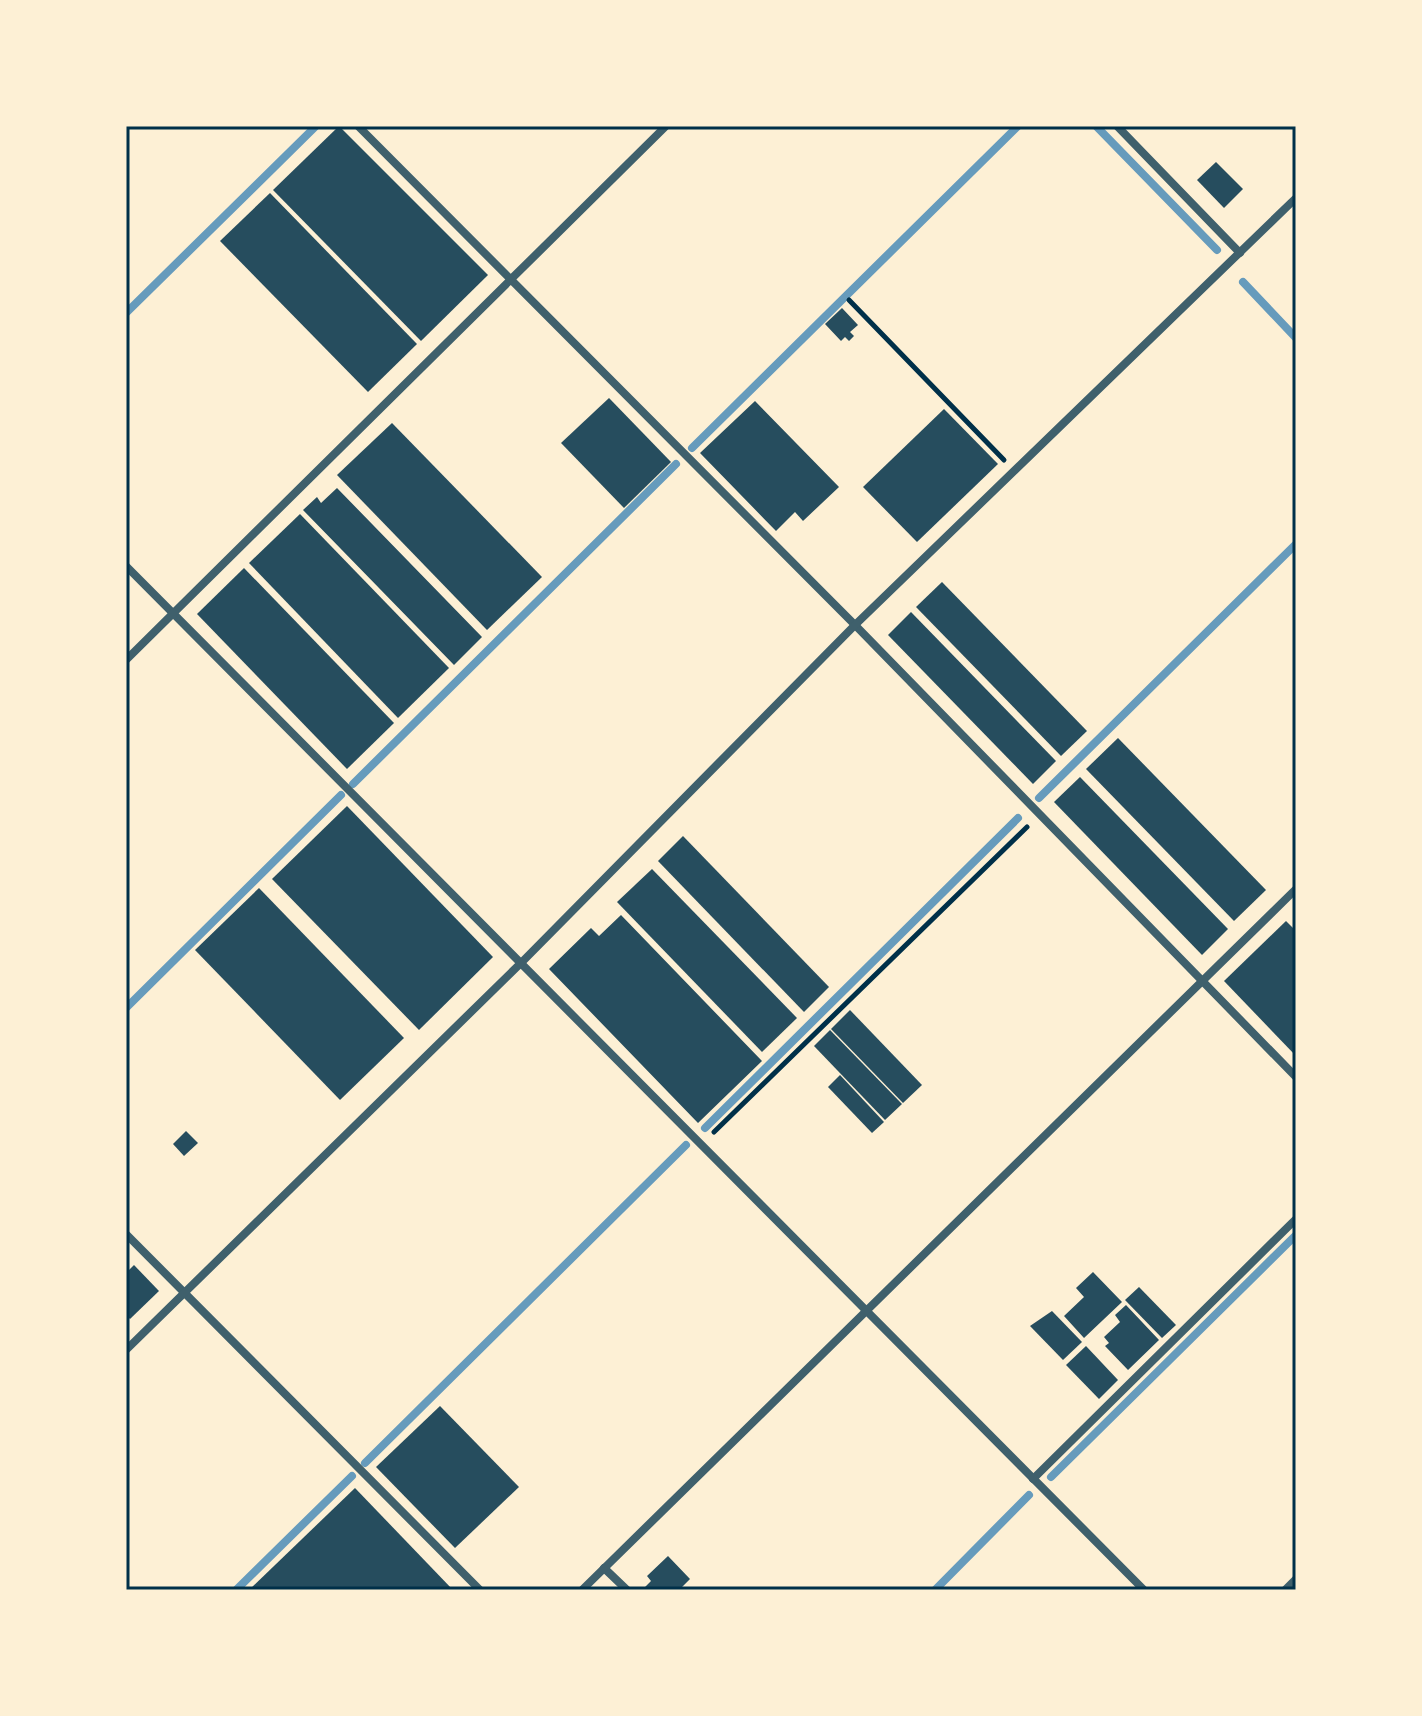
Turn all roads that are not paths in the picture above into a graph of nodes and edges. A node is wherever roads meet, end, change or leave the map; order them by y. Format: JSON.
{"nodes":[{"id":1,"x":358,"y":126,"type":"edge"},
{"id":2,"x":666,"y":126,"type":"edge"},
{"id":3,"x":1117,"y":126,"type":"edge"},
{"id":4,"x":1296,"y":198,"type":"edge"},
{"id":5,"x":1240,"y":253,"type":"junction"},
{"id":6,"x":511,"y":281,"type":"junction"},
{"id":7,"x":126,"y":566,"type":"edge"},
{"id":8,"x":173,"y":614,"type":"junction"},
{"id":9,"x":855,"y":625,"type":"junction"},
{"id":10,"x":126,"y":660,"type":"edge"},
{"id":11,"x":1296,"y":889,"type":"edge"},
{"id":12,"x":522,"y":962,"type":"junction"},
{"id":13,"x":1203,"y":982,"type":"junction"},
{"id":14,"x":1296,"y":1077,"type":"edge"},
{"id":15,"x":1296,"y":1219,"type":"edge"},
{"id":16,"x":126,"y":1234,"type":"edge"},
{"id":17,"x":185,"y":1293,"type":"junction"},
{"id":18,"x":868,"y":1312,"type":"junction"},
{"id":19,"x":126,"y":1350,"type":"edge"},
{"id":20,"x":1033,"y":1479,"type":"junction"},
{"id":21,"x":604,"y":1568,"type":"junction"},
{"id":22,"x":1296,"y":1579,"type":"edge"},
{"id":23,"x":480,"y":1590,"type":"edge"},
{"id":24,"x":582,"y":1590,"type":"edge"},
{"id":25,"x":627,"y":1590,"type":"edge"},
{"id":26,"x":1144,"y":1590,"type":"edge"},
{"id":27,"x":1285,"y":1590,"type":"edge"}],
"edges":[{"from":1,"to":6,"type":"street"},
{"from":2,"to":6,"type":"street"},
{"from":3,"to":5,"type":"street"},
{"from":4,"to":5,"type":"street"},
{"from":5,"to":9,"type":"street"},
{"from":6,"to":8,"type":"street"},
{"from":6,"to":9,"type":"street"},
{"from":7,"to":8,"type":"street"},
{"from":8,"to":10,"type":"street"},
{"from":8,"to":12,"type":"street"},
{"from":9,"to":12,"type":"street"},
{"from":9,"to":13,"type":"street"},
{"from":11,"to":13,"type":"street"},
{"from":12,"to":17,"type":"street"},
{"from":12,"to":18,"type":"street"},
{"from":13,"to":14,"type":"street"},
{"from":13,"to":18,"type":"street"},
{"from":15,"to":20,"type":"street"},
{"from":16,"to":17,"type":"street"},
{"from":17,"to":19,"type":"street"},
{"from":17,"to":23,"type":"street"},
{"from":18,"to":20,"type":"street"},
{"from":18,"to":21,"type":"street"},
{"from":20,"to":26,"type":"street"},
{"from":21,"to":24,"type":"street"},
{"from":21,"to":25,"type":"street"},
{"from":22,"to":27,"type":"street"}]}
